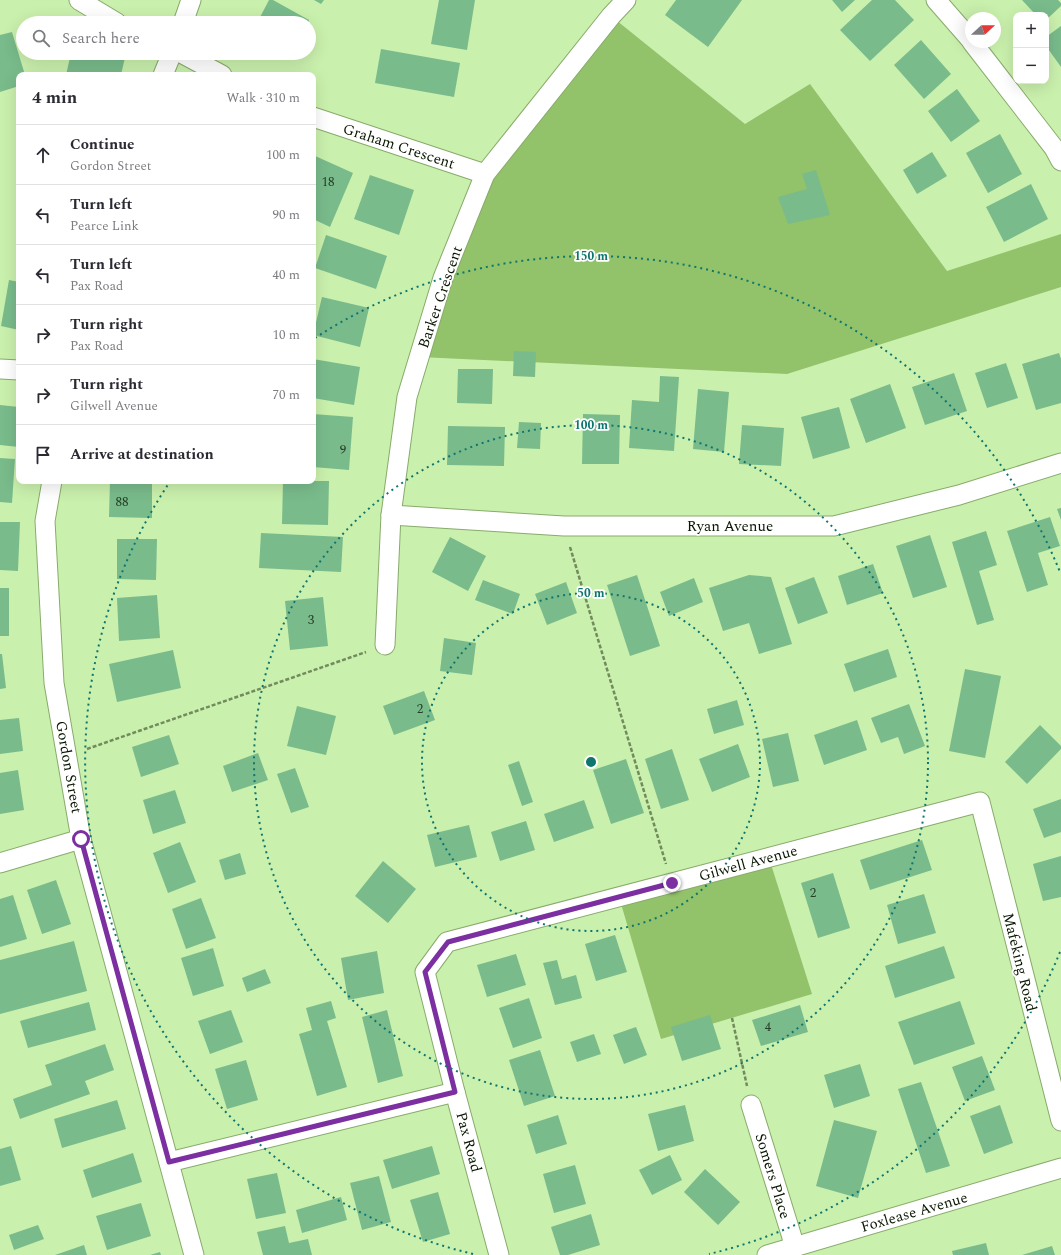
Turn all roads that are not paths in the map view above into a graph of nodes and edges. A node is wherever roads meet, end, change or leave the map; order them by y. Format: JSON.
{"nodes":[{"id":1,"x":79,"y":0,"type":"edge"},
{"id":2,"x":190,"y":0,"type":"edge"},
{"id":3,"x":626,"y":0,"type":"edge"},
{"id":4,"x":936,"y":0,"type":"edge"},
{"id":5,"x":105,"y":16,"type":"edge"},
{"id":6,"x":185,"y":16,"type":"edge"},
{"id":7,"x":965,"y":33,"type":"edge"},
{"id":8,"x":978,"y":48,"type":"edge"},
{"id":9,"x":169,"y":60,"type":"edge"},
{"id":10,"x":194,"y":60,"type":"edge"},
{"id":11,"x":164,"y":72,"type":"edge"},
{"id":12,"x":216,"y":72,"type":"edge"},
{"id":13,"x":316,"y":118,"type":"edge"},
{"id":14,"x":1059,"y":150,"type":"edge"},
{"id":15,"x":485,"y":174,"type":"junction"},
{"id":16,"x":0,"y":369,"type":"edge"},
{"id":17,"x":16,"y":370,"type":"edge"},
{"id":18,"x":1061,"y":464,"type":"edge"},
{"id":19,"x":51,"y":484,"type":"edge"},
{"id":20,"x":391,"y":515,"type":"junction"},
{"id":21,"x":385,"y":645,"type":"road end"},
{"id":22,"x":980,"y":802,"type":"joint"},
{"id":23,"x":81,"y":839,"type":"junction"},
{"id":24,"x":0,"y":863,"type":"edge"},
{"id":25,"x":448,"y":942,"type":"joint"},
{"id":26,"x":455,"y":1092,"type":"junction"},
{"id":27,"x":751,"y":1105,"type":"road end"},
{"id":28,"x":1061,"y":1121,"type":"edge"},
{"id":29,"x":169,"y":1162,"type":"junction"},
{"id":30,"x":1061,"y":1168,"type":"edge"},
{"id":31,"x":795,"y":1247,"type":"junction"},
{"id":32,"x":194,"y":1255,"type":"edge"},
{"id":33,"x":499,"y":1255,"type":"edge"},
{"id":34,"x":767,"y":1255,"type":"edge"}],
"edges":[{"from":1,"to":5,"type":"street"},
{"from":2,"to":6,"type":"street"},
{"from":3,"to":15,"type":"street","name":"Barker Crescent"},
{"from":4,"to":7,"type":"street"},
{"from":8,"to":14,"type":"street"},
{"from":9,"to":11,"type":"street"},
{"from":10,"to":12,"type":"street"},
{"from":13,"to":15,"type":"street","name":"Graham Crescent"},
{"from":15,"to":20,"type":"street","name":"Barker Crescent"},
{"from":16,"to":17,"type":"street"},
{"from":18,"to":20,"type":"street","name":"Ryan Avenue"},
{"from":19,"to":23,"type":"street","name":"Gordon Street"},
{"from":20,"to":21,"type":"street","name":"Barker Crescent"},
{"from":22,"to":25,"type":"street","name":"Gilwell Avenue"},
{"from":22,"to":28,"type":"street","name":"Mafeking Road"},
{"from":23,"to":24,"type":"street"},
{"from":23,"to":29,"type":"street","name":"Gordon Street"},
{"from":25,"to":26,"type":"street","name":"Pax Road"},
{"from":26,"to":29,"type":"street"},
{"from":26,"to":33,"type":"street","name":"Pax Road"},
{"from":27,"to":31,"type":"street","name":"Somers Place"},
{"from":29,"to":32,"type":"street","name":"Gordon Street"},
{"from":30,"to":31,"type":"street","name":"Foxlease Avenue"},
{"from":31,"to":34,"type":"street","name":"Foxlease Avenue"}]}
